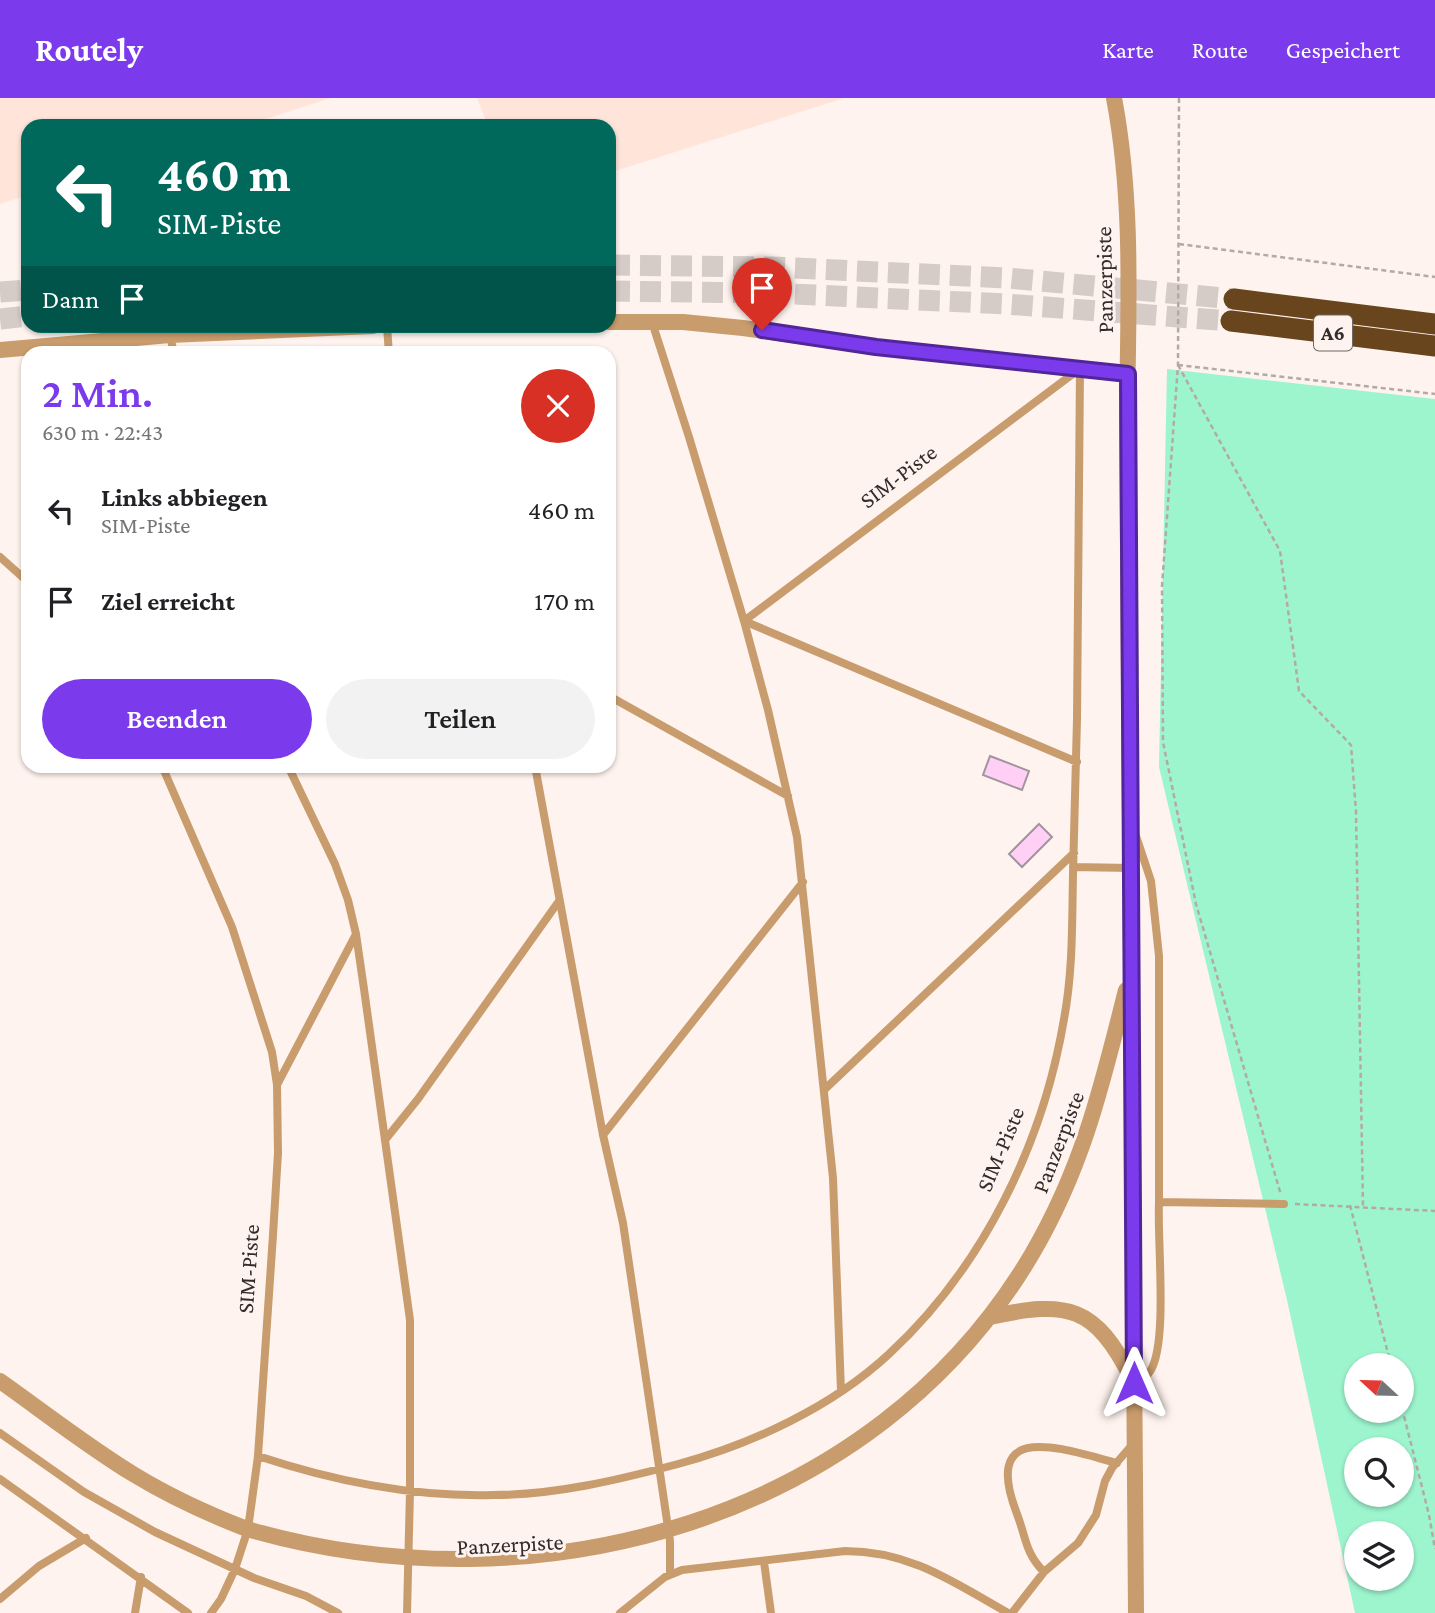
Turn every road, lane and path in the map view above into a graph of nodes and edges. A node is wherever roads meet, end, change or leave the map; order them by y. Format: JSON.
{"nodes":[{"id":1,"x":1114,"y":98,"type":"edge"},
{"id":2,"x":1179,"y":98,"type":"edge"},
{"id":3,"x":1179,"y":244,"type":"junction"},
{"id":4,"x":1435,"y":276,"type":"edge"},
{"id":5,"x":1234,"y":299,"type":"tunnel mouth"},
{"id":6,"x":1231,"y":321,"type":"tunnel mouth"},
{"id":7,"x":616,"y":322,"type":"edge"},
{"id":8,"x":652,"y":322,"type":"junction"},
{"id":9,"x":1435,"y":324,"type":"edge"},
{"id":10,"x":215,"y":333,"type":"edge"},
{"id":11,"x":170,"y":335,"type":"junction"},
{"id":12,"x":64,"y":346,"type":"edge"},
{"id":13,"x":172,"y":346,"type":"edge"},
{"id":14,"x":1435,"y":346,"type":"edge"},
{"id":15,"x":0,"y":350,"type":"edge"},
{"id":16,"x":21,"y":350,"type":"edge"},
{"id":17,"x":1178,"y":365,"type":"junction"},
{"id":18,"x":1080,"y":368,"type":"junction"},
{"id":19,"x":1128,"y":374,"type":"junction"},
{"id":20,"x":1435,"y":394,"type":"edge"},
{"id":21,"x":0,"y":557,"type":"edge"},
{"id":22,"x":21,"y":576,"type":"edge"},
{"id":23,"x":744,"y":621,"type":"junction"},
{"id":24,"x":616,"y":700,"type":"edge"},
{"id":25,"x":1076,"y":762,"type":"junction"},
{"id":26,"x":165,"y":773,"type":"edge"},
{"id":27,"x":291,"y":773,"type":"edge"},
{"id":28,"x":537,"y":773,"type":"edge"},
{"id":29,"x":788,"y":796,"type":"junction"},
{"id":30,"x":1130,"y":819,"type":"junction"},
{"id":31,"x":1074,"y":853,"type":"junction"},
{"id":32,"x":1073,"y":867,"type":"junction"},
{"id":33,"x":1131,"y":868,"type":"junction"},
{"id":34,"x":803,"y":882,"type":"junction"},
{"id":35,"x":559,"y":901,"type":"junction"},
{"id":36,"x":356,"y":934,"type":"junction"},
{"id":37,"x":1131,"y":967,"type":"junction"},
{"id":38,"x":277,"y":1086,"type":"junction"},
{"id":39,"x":825,"y":1089,"type":"junction"},
{"id":40,"x":603,"y":1135,"type":"junction"},
{"id":41,"x":385,"y":1140,"type":"junction"},
{"id":42,"x":1159,"y":1202,"type":"junction"},
{"id":43,"x":1284,"y":1204,"type":"junction"},
{"id":44,"x":1350,"y":1205,"type":"junction"},
{"id":45,"x":1363,"y":1206,"type":"junction"},
{"id":46,"x":1435,"y":1211,"type":"edge"},
{"id":47,"x":990,"y":1317,"type":"junction"},
{"id":48,"x":1388,"y":1353,"type":"edge"},
{"id":49,"x":0,"y":1381,"type":"edge"},
{"id":50,"x":1134,"y":1383,"type":"junction"},
{"id":51,"x":841,"y":1391,"type":"junction"},
{"id":52,"x":1406,"y":1423,"type":"edge"},
{"id":53,"x":0,"y":1433,"type":"edge"},
{"id":54,"x":1135,"y":1442,"type":"junction"},
{"id":55,"x":258,"y":1456,"type":"junction"},
{"id":56,"x":1117,"y":1462,"type":"junction"},
{"id":57,"x":660,"y":1469,"type":"junction"},
{"id":58,"x":0,"y":1479,"type":"edge"},
{"id":59,"x":410,"y":1491,"type":"junction"},
{"id":60,"x":248,"y":1529,"type":"junction"},
{"id":61,"x":86,"y":1538,"type":"junction"},
{"id":62,"x":670,"y":1541,"type":"junction"},
{"id":63,"x":1435,"y":1549,"type":"edge"},
{"id":64,"x":764,"y":1562,"type":"junction"},
{"id":65,"x":408,"y":1567,"type":"junction"},
{"id":66,"x":235,"y":1569,"type":"junction"},
{"id":67,"x":1044,"y":1572,"type":"junction"},
{"id":68,"x":670,"y":1575,"type":"junction"},
{"id":69,"x":141,"y":1577,"type":"junction"},
{"id":70,"x":0,"y":1600,"type":"edge"},
{"id":71,"x":135,"y":1613,"type":"edge"},
{"id":72,"x":188,"y":1613,"type":"edge"},
{"id":73,"x":211,"y":1613,"type":"edge"},
{"id":74,"x":338,"y":1613,"type":"edge"},
{"id":75,"x":407,"y":1613,"type":"edge"},
{"id":76,"x":620,"y":1613,"type":"edge"},
{"id":77,"x":771,"y":1613,"type":"edge"},
{"id":78,"x":1010,"y":1613,"type":"edge"},
{"id":79,"x":1136,"y":1613,"type":"edge"}],
"edges":[{"from":1,"to":19,"type":"street","name":"Panzerpiste"},
{"from":2,"to":3,"type":"path"},
{"from":3,"to":4,"type":"path"},
{"from":3,"to":17,"type":"path"},
{"from":5,"to":9,"type":"highway","number":"A6"},
{"from":6,"to":14,"type":"highway","number":"A6"},
{"from":7,"to":8,"type":"street"},
{"from":8,"to":18,"type":"street"},
{"from":8,"to":23,"type":"lane"},
{"from":10,"to":11,"type":"street"},
{"from":11,"to":12,"type":"street"},
{"from":11,"to":13,"type":"lane"},
{"from":15,"to":16,"type":"street"},
{"from":17,"to":20,"type":"path"},
{"from":17,"to":43,"type":"path"},
{"from":17,"to":45,"type":"path"},
{"from":18,"to":19,"type":"street"},
{"from":18,"to":23,"type":"lane","name":"SIM-Piste"},
{"from":18,"to":25,"type":"lane","name":"SIM-Piste"},
{"from":19,"to":30,"type":"street","name":"Panzerpiste"},
{"from":21,"to":22,"type":"lane"},
{"from":23,"to":25,"type":"lane"},
{"from":23,"to":29,"type":"lane"},
{"from":24,"to":29,"type":"lane"},
{"from":25,"to":31,"type":"lane","name":"SIM-Piste"},
{"from":26,"to":38,"type":"lane","name":"SIM-Piste"},
{"from":27,"to":36,"type":"lane"},
{"from":28,"to":35,"type":"lane"},
{"from":29,"to":34,"type":"lane"},
{"from":30,"to":33,"type":"street","name":"Panzerpiste"},
{"from":30,"to":42,"type":"lane"},
{"from":31,"to":32,"type":"lane","name":"SIM-Piste"},
{"from":31,"to":39,"type":"lane"},
{"from":32,"to":33,"type":"lane"},
{"from":32,"to":51,"type":"lane","name":"SIM-Piste"},
{"from":33,"to":37,"type":"street","name":"Panzerpiste"},
{"from":34,"to":39,"type":"lane"},
{"from":34,"to":40,"type":"lane"},
{"from":35,"to":40,"type":"lane"},
{"from":35,"to":41,"type":"lane"},
{"from":36,"to":38,"type":"lane","name":"SIM-Piste"},
{"from":36,"to":41,"type":"lane"},
{"from":37,"to":47,"type":"street","name":"Panzerpiste"},
{"from":37,"to":50,"type":"street","name":"Panzerpiste"},
{"from":38,"to":55,"type":"lane","name":"SIM-Piste"},
{"from":39,"to":51,"type":"lane"},
{"from":40,"to":57,"type":"lane"},
{"from":41,"to":59,"type":"lane"},
{"from":42,"to":43,"type":"lane"},
{"from":42,"to":50,"type":"lane"},
{"from":43,"to":44,"type":"path"},
{"from":44,"to":45,"type":"path"},
{"from":44,"to":48,"type":"path"},
{"from":45,"to":46,"type":"path"},
{"from":47,"to":50,"type":"street","name":"Panzerpiste"},
{"from":47,"to":62,"type":"street","name":"Panzerpiste"},
{"from":49,"to":60,"type":"street","name":"Panzerpiste"},
{"from":50,"to":54,"type":"street","name":"Panzerpiste"},
{"from":51,"to":57,"type":"lane","name":"SIM-Piste"},
{"from":52,"to":63,"type":"path"},
{"from":53,"to":66,"type":"lane"},
{"from":54,"to":56,"type":"lane"},
{"from":54,"to":79,"type":"street","name":"Panzerpiste"},
{"from":55,"to":59,"type":"lane","name":"SIM-Piste"},
{"from":55,"to":60,"type":"lane","name":"SIM-Piste"},
{"from":56,"to":67,"type":"lane"},
{"from":56,"to":67,"type":"lane"},
{"from":57,"to":59,"type":"lane","name":"SIM-Piste"},
{"from":57,"to":62,"type":"lane"},
{"from":58,"to":61,"type":"lane"},
{"from":59,"to":65,"type":"lane"},
{"from":60,"to":65,"type":"street","name":"Panzerpiste"},
{"from":60,"to":66,"type":"lane","name":"SIM-Piste"},
{"from":61,"to":69,"type":"lane"},
{"from":61,"to":70,"type":"lane"},
{"from":62,"to":65,"type":"street","name":"Panzerpiste"},
{"from":62,"to":68,"type":"lane"},
{"from":64,"to":68,"type":"lane"},
{"from":64,"to":77,"type":"lane"},
{"from":64,"to":78,"type":"lane"},
{"from":65,"to":75,"type":"lane"},
{"from":66,"to":73,"type":"lane","name":"SIM-Piste"},
{"from":66,"to":74,"type":"lane"},
{"from":67,"to":78,"type":"lane"},
{"from":68,"to":76,"type":"lane"},
{"from":69,"to":71,"type":"lane"},
{"from":69,"to":72,"type":"lane"}]}
